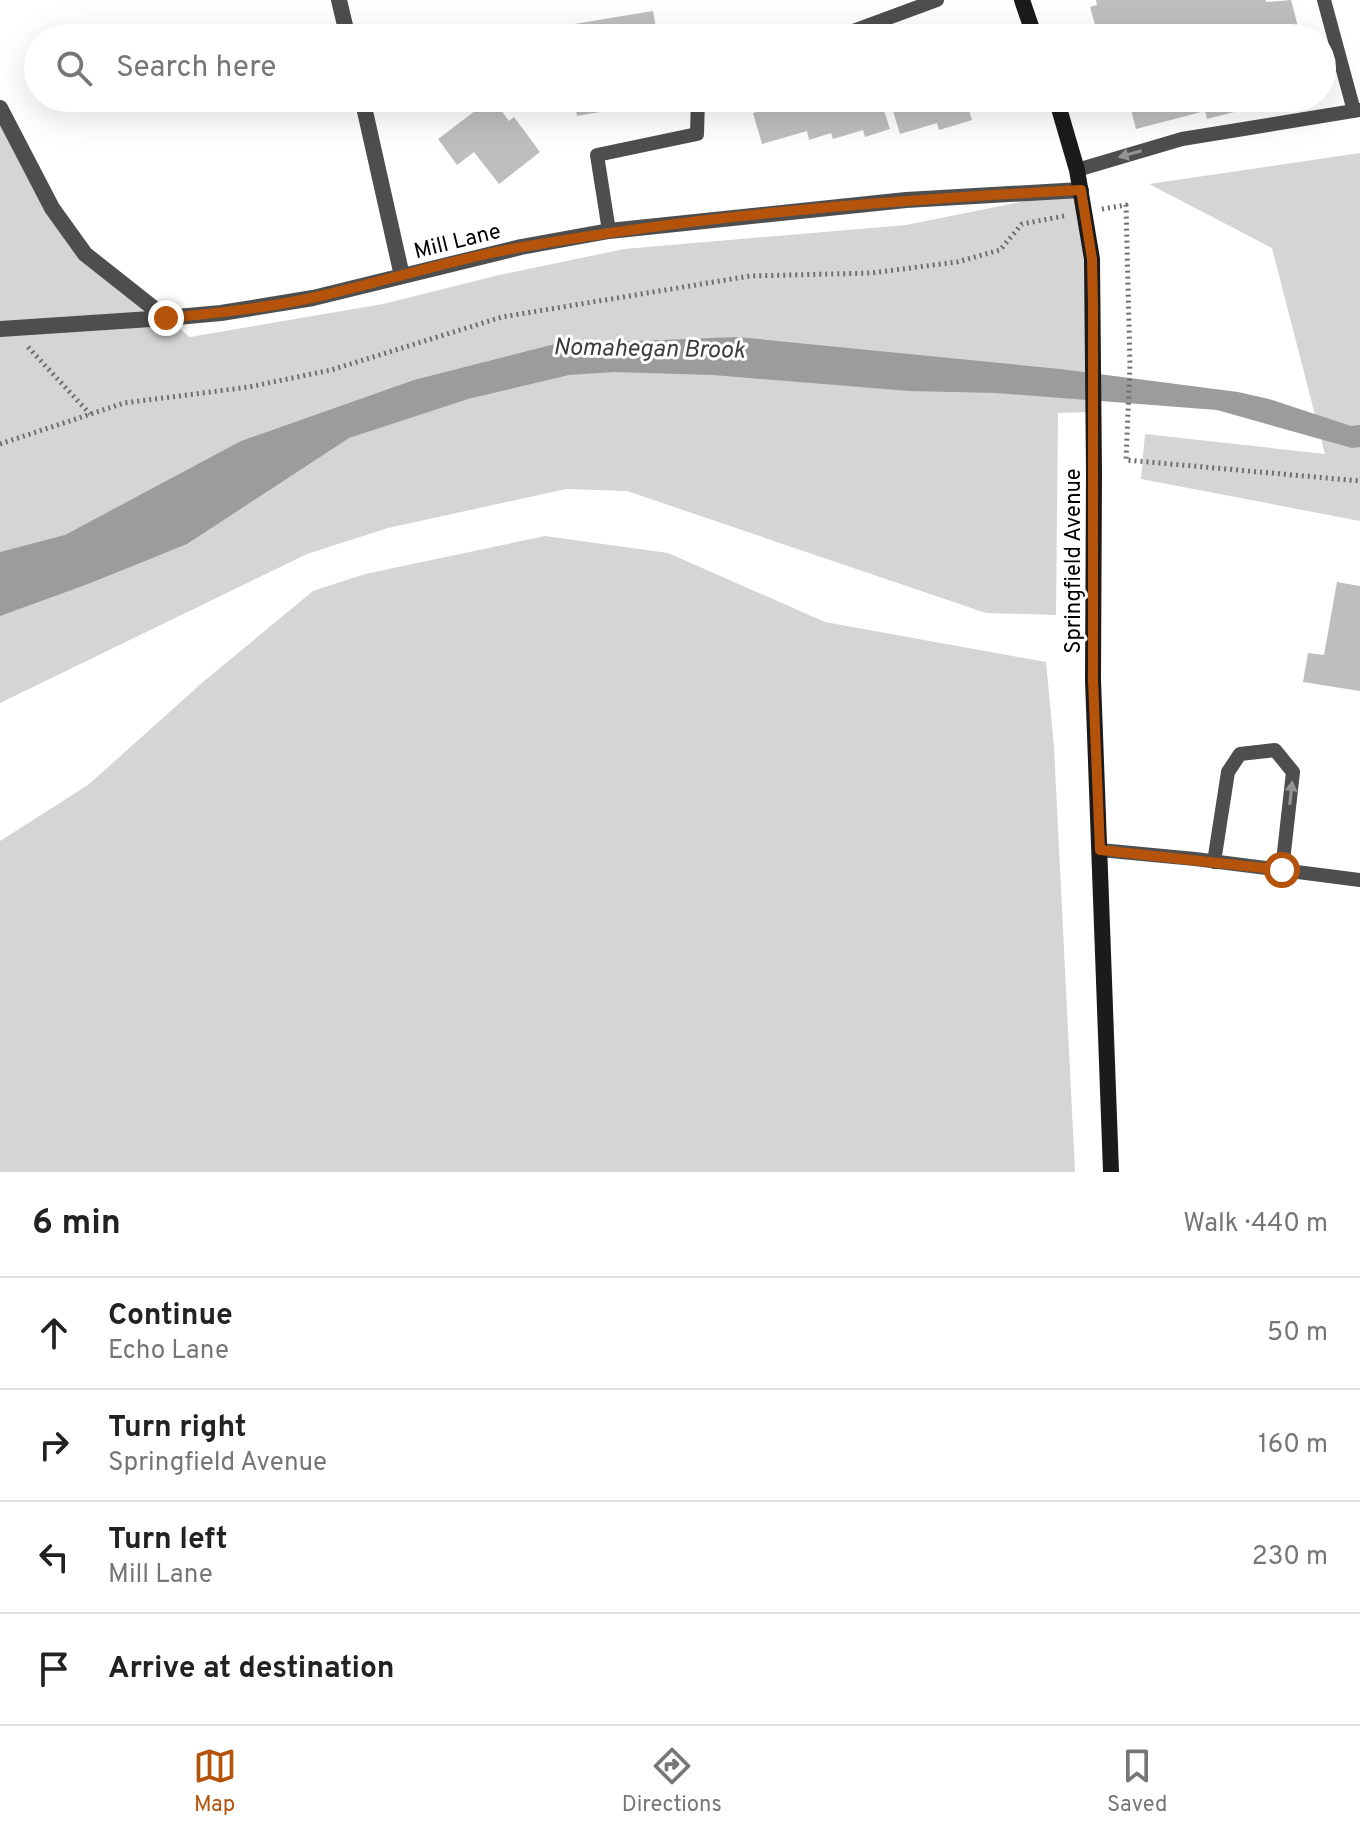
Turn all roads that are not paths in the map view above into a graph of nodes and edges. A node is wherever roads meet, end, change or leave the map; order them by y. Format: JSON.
{"nodes":[{"id":1,"x":339,"y":0,"type":"edge"},
{"id":2,"x":937,"y":0,"type":"edge"},
{"id":3,"x":1022,"y":0,"type":"edge"},
{"id":4,"x":1324,"y":0,"type":"edge"},
{"id":5,"x":345,"y":24,"type":"edge"},
{"id":6,"x":872,"y":24,"type":"edge"},
{"id":7,"x":1030,"y":24,"type":"edge"},
{"id":8,"x":1331,"y":24,"type":"edge"},
{"id":9,"x":1336,"y":40,"type":"edge"},
{"id":10,"x":0,"y":108,"type":"edge"},
{"id":11,"x":1357,"y":111,"type":"edge"},
{"id":12,"x":365,"y":112,"type":"edge"},
{"id":13,"x":698,"y":112,"type":"edge"},
{"id":14,"x":1060,"y":112,"type":"edge"},
{"id":15,"x":1077,"y":170,"type":"junction"},
{"id":16,"x":1081,"y":190,"type":"junction"},
{"id":17,"x":609,"y":231,"type":"junction"},
{"id":18,"x":402,"y":276,"type":"junction"},
{"id":19,"x":166,"y":318,"type":"junction"},
{"id":20,"x":5,"y":329,"type":"edge"},
{"id":21,"x":1100,"y":850,"type":"junction"},
{"id":22,"x":1214,"y":862,"type":"junction"},
{"id":23,"x":1282,"y":870,"type":"junction"},
{"id":24,"x":1360,"y":880,"type":"edge"},
{"id":25,"x":1111,"y":1172,"type":"edge"}],
"edges":[{"from":1,"to":5,"type":"street"},
{"from":2,"to":6,"type":"lane"},
{"from":3,"to":7,"type":"main road"},
{"from":4,"to":8,"type":"lane"},
{"from":9,"to":11,"type":"lane"},
{"from":10,"to":19,"type":"street"},
{"from":11,"to":15,"type":"lane","one_way":true},
{"from":12,"to":18,"type":"street"},
{"from":13,"to":17,"type":"lane"},
{"from":14,"to":15,"type":"main road","name":"Springfield Avenue"},
{"from":15,"to":16,"type":"main road","name":"Springfield Avenue"},
{"from":16,"to":17,"type":"street","name":"Mill Lane"},
{"from":16,"to":21,"type":"main road","name":"Springfield Avenue"},
{"from":17,"to":18,"type":"street","name":"Mill Lane"},
{"from":18,"to":19,"type":"street","name":"Mill Lane"},
{"from":19,"to":20,"type":"street","name":"Mill Lane"},
{"from":21,"to":22,"type":"lane"},
{"from":21,"to":25,"type":"main road","name":"Springfield Avenue"},
{"from":22,"to":23,"type":"lane"},
{"from":23,"to":22,"type":"lane","one_way":true},
{"from":23,"to":24,"type":"lane"}]}
